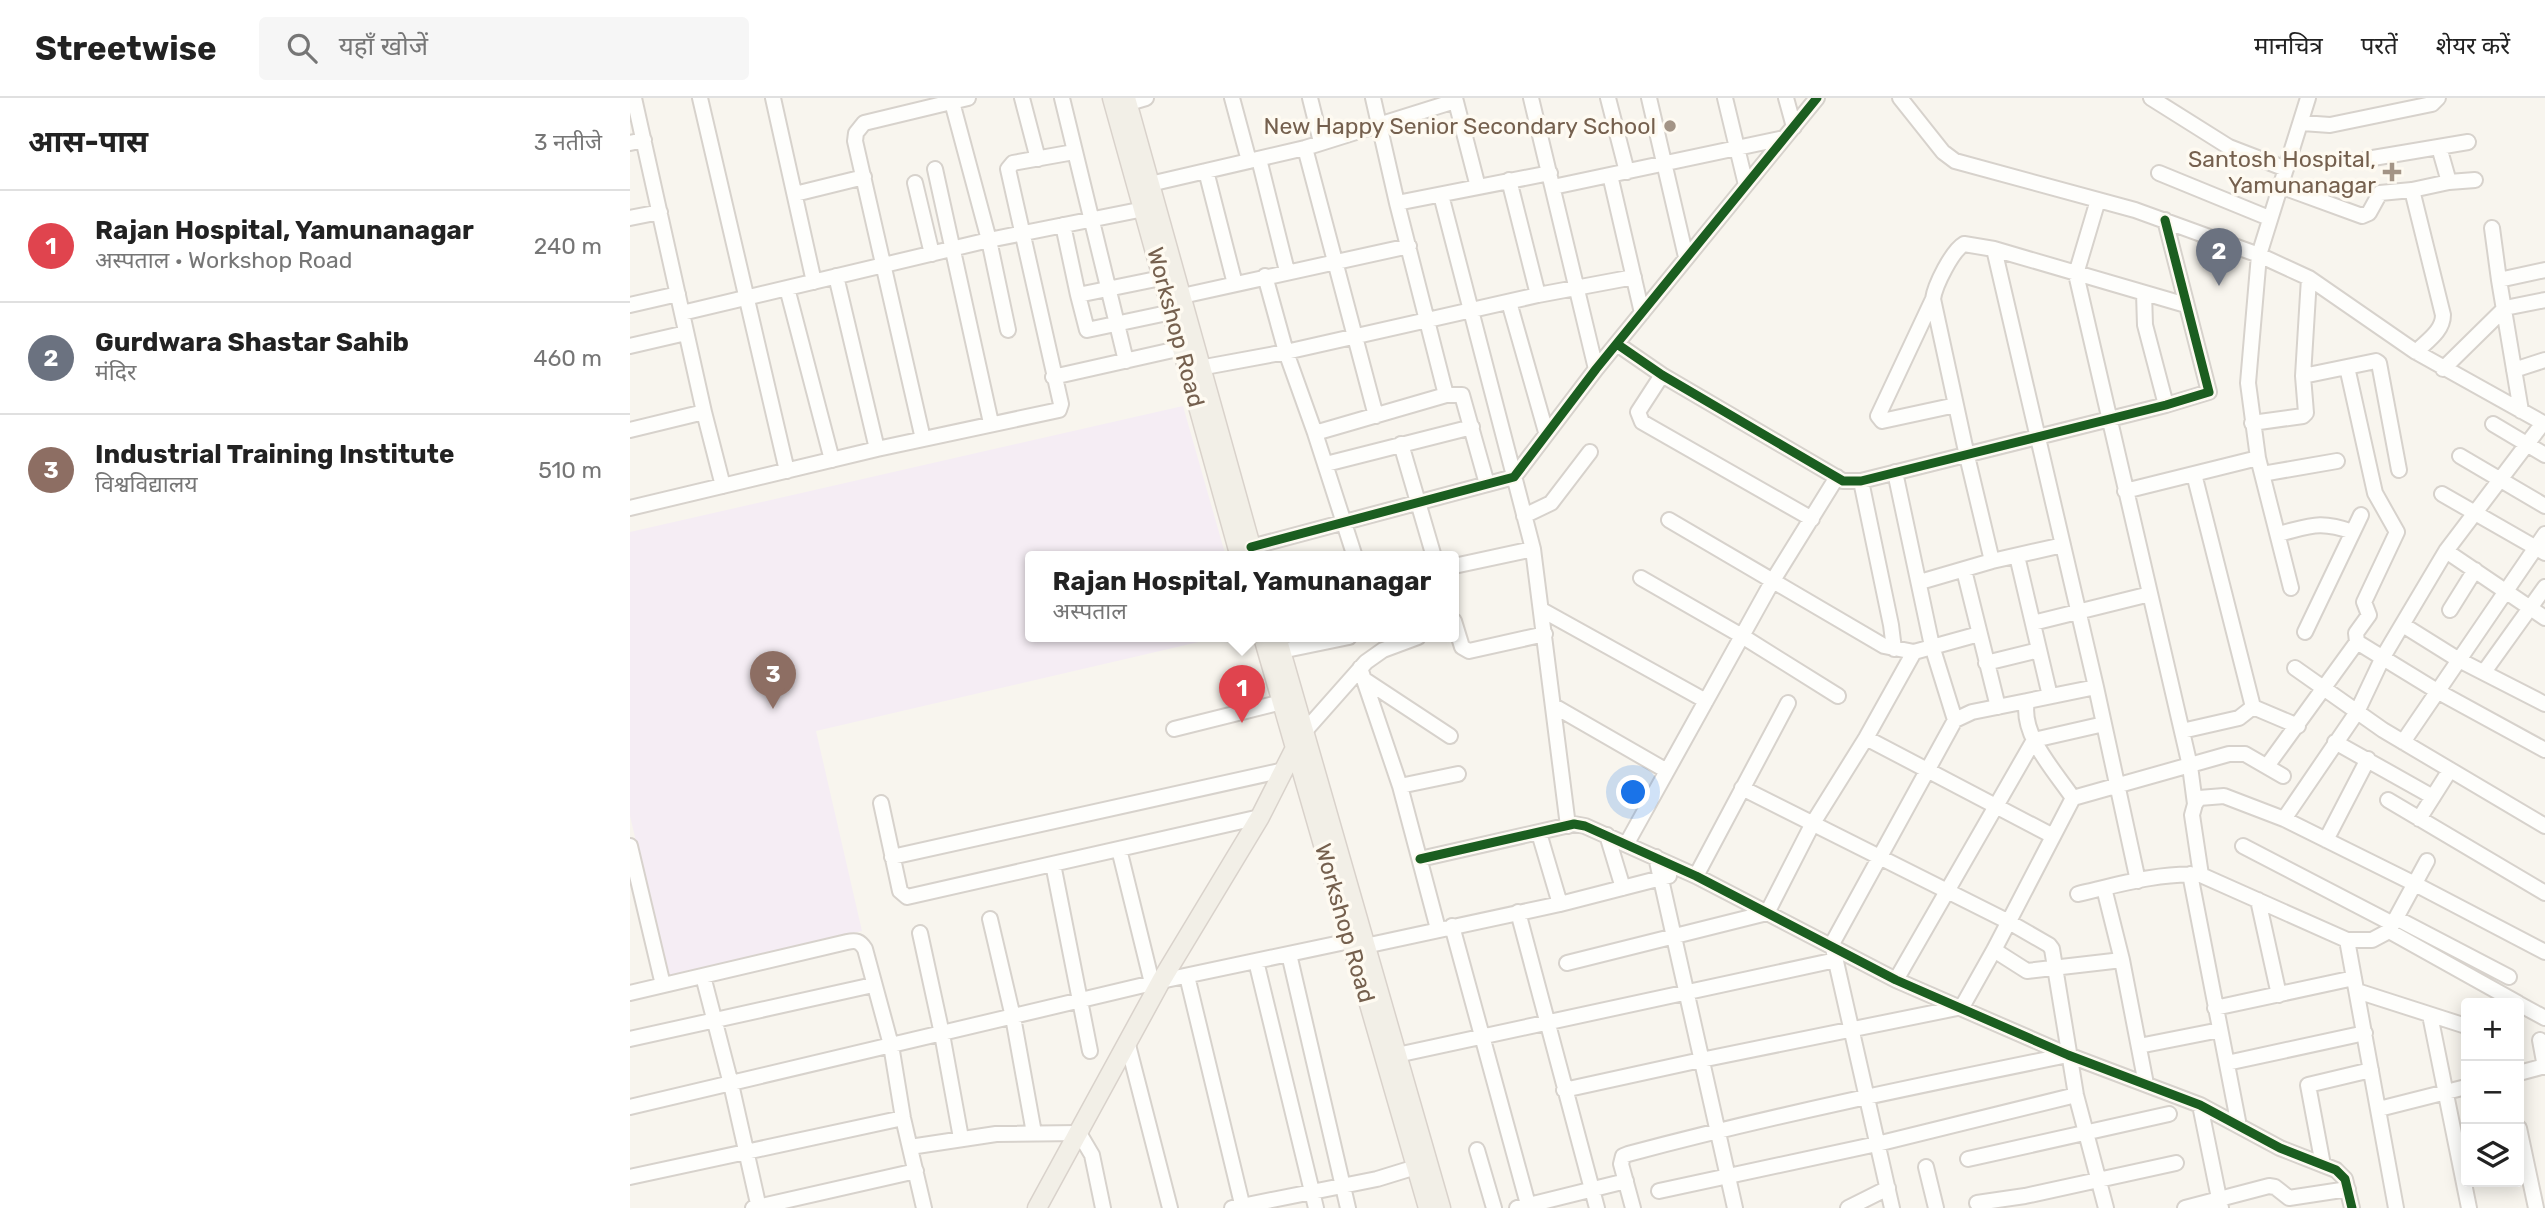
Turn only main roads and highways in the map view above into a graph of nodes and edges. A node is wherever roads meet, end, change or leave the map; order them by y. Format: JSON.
{"nodes":[{"id":1,"x":1120,"y":102,"type":"edge"},
{"id":2,"x":1169,"y":276,"type":"junction"},
{"id":3,"x":1174,"y":302,"type":"junction"},
{"id":4,"x":1195,"y":369,"type":"junction"},
{"id":5,"x":1247,"y":551,"type":"edge"},
{"id":6,"x":1264,"y":642,"type":"edge"},
{"id":7,"x":1279,"y":644,"type":"edge"},
{"id":8,"x":1299,"y":740,"type":"junction"},
{"id":9,"x":1358,"y":944,"type":"junction"},
{"id":10,"x":1037,"y":1208,"type":"edge"},
{"id":11,"x":1428,"y":1208,"type":"edge"},
{"id":12,"x":1441,"y":1208,"type":"edge"}],
"edges":[{"from":1,"to":2,"type":"main road","name":"Workshop Road"},
{"from":1,"to":2,"type":"main road","name":"Workshop Road"},
{"from":2,"to":3,"type":"main road","name":"Workshop Road"},
{"from":3,"to":4,"type":"main road","name":"Workshop Road"},
{"from":3,"to":4,"type":"main road","name":"Workshop Road"},
{"from":4,"to":5,"type":"main road","name":"Workshop Road"},
{"from":6,"to":8,"type":"main road","name":"Workshop Road"},
{"from":7,"to":8,"type":"main road","name":"Workshop Road"},
{"from":8,"to":9,"type":"main road","name":"Workshop Road"},
{"from":8,"to":10,"type":"main road"},
{"from":9,"to":11,"type":"main road","name":"Workshop Road"},
{"from":9,"to":12,"type":"main road","name":"Workshop Road"}]}
